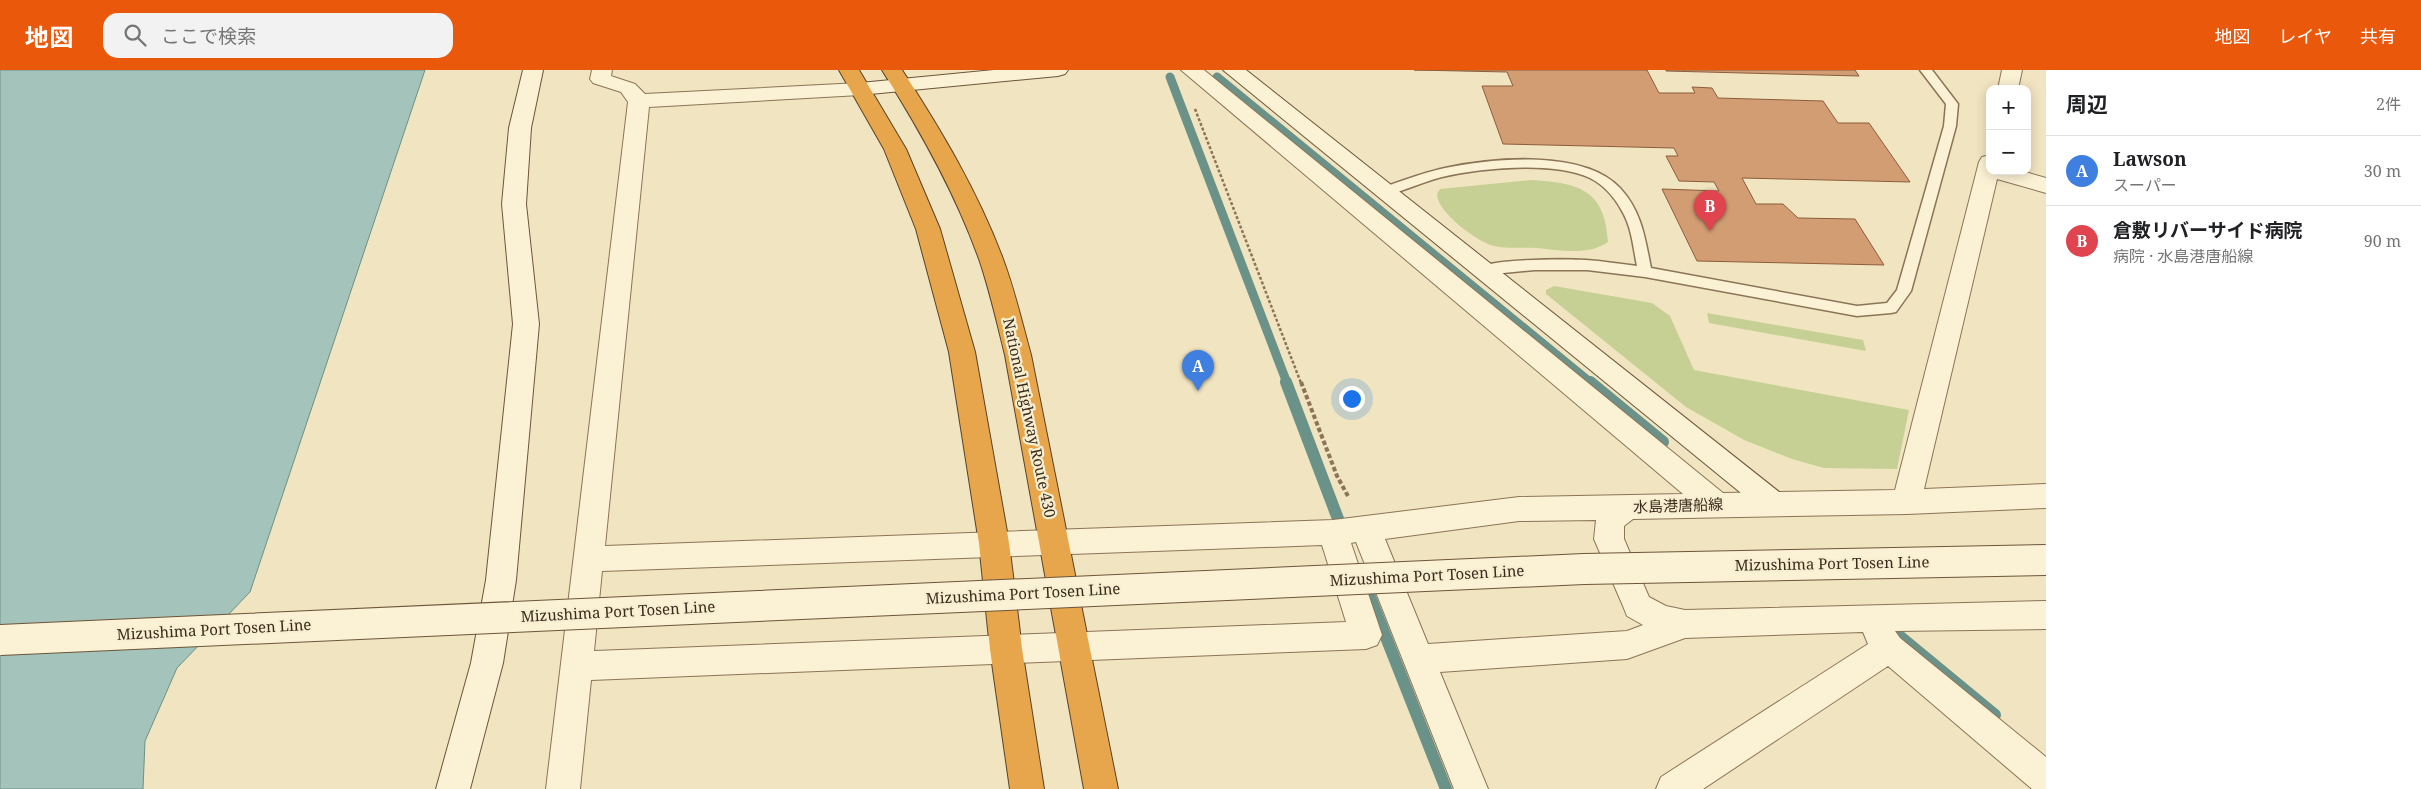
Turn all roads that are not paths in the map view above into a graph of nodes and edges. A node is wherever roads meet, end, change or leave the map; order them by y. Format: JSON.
{"nodes":[{"id":1,"x":533,"y":70,"type":"edge"},
{"id":2,"x":602,"y":70,"type":"edge"},
{"id":3,"x":1058,"y":70,"type":"edge"},
{"id":4,"x":1191,"y":70,"type":"edge"},
{"id":5,"x":1233,"y":70,"type":"edge"},
{"id":6,"x":1926,"y":70,"type":"edge"},
{"id":7,"x":2012,"y":70,"type":"edge"},
{"id":8,"x":897,"y":78,"type":"edge"},
{"id":9,"x":855,"y":79,"type":"edge"},
{"id":10,"x":2009,"y":85,"type":"edge"},
{"id":11,"x":639,"y":101,"type":"junction"},
{"id":12,"x":1989,"y":175,"type":"edge"},
{"id":13,"x":2012,"y":175,"type":"edge"},
{"id":14,"x":2046,"y":186,"type":"edge"},
{"id":15,"x":1384,"y":192,"type":"junction"},
{"id":16,"x":1483,"y":270,"type":"junction"},
{"id":17,"x":1645,"y":272,"type":"junction"},
{"id":18,"x":2046,"y":496,"type":"edge"},
{"id":19,"x":1907,"y":502,"type":"junction"},
{"id":20,"x":1773,"y":503,"type":"junction"},
{"id":21,"x":1715,"y":504,"type":"junction"},
{"id":22,"x":1626,"y":508,"type":"junction"},
{"id":23,"x":1347,"y":531,"type":"junction"},
{"id":24,"x":1055,"y":542,"type":"junction"},
{"id":25,"x":994,"y":543,"type":"junction"},
{"id":26,"x":588,"y":559,"type":"junction"},
{"id":27,"x":2046,"y":560,"type":"edge"},
{"id":28,"x":2046,"y":615,"type":"edge"},
{"id":29,"x":1866,"y":618,"type":"junction"},
{"id":30,"x":1685,"y":624,"type":"junction"},
{"id":31,"x":0,"y":640,"type":"edge"},
{"id":32,"x":1074,"y":647,"type":"junction"},
{"id":33,"x":1006,"y":648,"type":"junction"},
{"id":34,"x":1889,"y":648,"type":"junction"},
{"id":35,"x":1417,"y":659,"type":"junction"},
{"id":36,"x":577,"y":666,"type":"junction"},
{"id":37,"x":2046,"y":779,"type":"edge"},
{"id":38,"x":452,"y":789,"type":"edge"},
{"id":39,"x":564,"y":789,"type":"edge"},
{"id":40,"x":1027,"y":789,"type":"edge"},
{"id":41,"x":1101,"y":789,"type":"edge"},
{"id":42,"x":1471,"y":789,"type":"edge"},
{"id":43,"x":1673,"y":789,"type":"edge"}],
"edges":[{"from":1,"to":38,"type":"street"},
{"from":2,"to":11,"type":"street"},
{"from":3,"to":8,"type":"street"},
{"from":4,"to":21,"type":"street"},
{"from":5,"to":15,"type":"street"},
{"from":6,"to":17,"type":"lane"},
{"from":7,"to":10,"type":"street"},
{"from":8,"to":9,"type":"street"},
{"from":8,"to":24,"type":"highway","name":"National Highway Route 430"},
{"from":9,"to":11,"type":"street"},
{"from":9,"to":25,"type":"highway"},
{"from":11,"to":26,"type":"street"},
{"from":12,"to":19,"type":"street"},
{"from":13,"to":14,"type":"street"},
{"from":15,"to":16,"type":"street"},
{"from":15,"to":17,"type":"lane"},
{"from":16,"to":17,"type":"lane"},
{"from":16,"to":20,"type":"street"},
{"from":18,"to":19,"type":"street","name":"水島港唐船線"},
{"from":19,"to":20,"type":"street","name":"水島港唐船線"},
{"from":20,"to":21,"type":"street","name":"水島港唐船線"},
{"from":21,"to":22,"type":"street","name":"水島港唐船線"},
{"from":22,"to":23,"type":"street"},
{"from":22,"to":30,"type":"street","name":"水島港唐船線"},
{"from":23,"to":24,"type":"street"},
{"from":23,"to":32,"type":"street"},
{"from":23,"to":35,"type":"street"},
{"from":24,"to":25,"type":"street"},
{"from":24,"to":32,"type":"highway","name":"National Highway Route 430"},
{"from":25,"to":26,"type":"street"},
{"from":25,"to":33,"type":"highway"},
{"from":26,"to":36,"type":"street"},
{"from":27,"to":31,"type":"street","name":"Mizushima Port Tosen Line","bridge":true},
{"from":28,"to":29,"type":"street"},
{"from":29,"to":30,"type":"street"},
{"from":29,"to":34,"type":"street"},
{"from":30,"to":35,"type":"street"},
{"from":32,"to":33,"type":"street"},
{"from":32,"to":41,"type":"highway","name":"National Highway Route 430"},
{"from":33,"to":36,"type":"street"},
{"from":33,"to":40,"type":"highway"},
{"from":34,"to":37,"type":"street"},
{"from":34,"to":43,"type":"street"},
{"from":35,"to":42,"type":"street"},
{"from":36,"to":39,"type":"street"}]}
